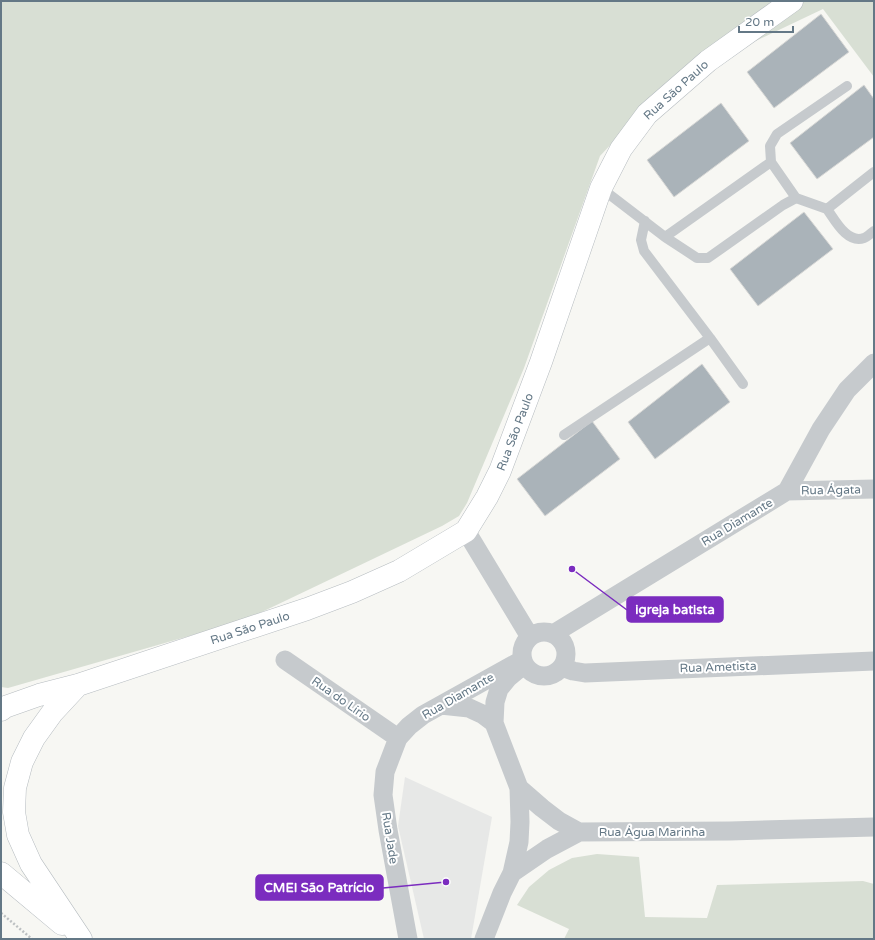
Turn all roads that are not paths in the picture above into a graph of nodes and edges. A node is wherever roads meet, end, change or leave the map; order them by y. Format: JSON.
{"nodes":[{"id":1,"x":792,"y":1,"type":"edge"},
{"id":2,"x":847,"y":86,"type":"dead end"},
{"id":3,"x":771,"y":162,"type":"junction"},
{"id":4,"x":874,"y":172,"type":"edge"},
{"id":5,"x":601,"y":188,"type":"junction"},
{"id":6,"x":796,"y":198,"type":"junction"},
{"id":7,"x":827,"y":208,"type":"junction"},
{"id":8,"x":645,"y":221,"type":"junction"},
{"id":9,"x":874,"y":231,"type":"edge"},
{"id":10,"x":665,"y":237,"type":"junction"},
{"id":11,"x":710,"y":338,"type":"junction"},
{"id":12,"x":874,"y":363,"type":"edge"},
{"id":13,"x":743,"y":384,"type":"dead end"},
{"id":14,"x":564,"y":435,"type":"dead end"},
{"id":15,"x":874,"y":489,"type":"edge"},
{"id":16,"x":787,"y":492,"type":"junction"},
{"id":17,"x":466,"y":531,"type":"junction"},
{"id":18,"x":553,"y":634,"type":"junction"},
{"id":19,"x":530,"y":637,"type":"junction"},
{"id":20,"x":285,"y":660,"type":"dead end"},
{"id":21,"x":874,"y":661,"type":"edge"},
{"id":22,"x":523,"y":662,"type":"junction"},
{"id":23,"x":562,"y":667,"type":"junction"},
{"id":24,"x":78,"y":685,"type":"junction"},
{"id":25,"x":441,"y":705,"type":"junction"},
{"id":26,"x":2,"y":708,"type":"edge"},
{"id":27,"x":494,"y":723,"type":"junction"},
{"id":28,"x":398,"y":738,"type":"junction"},
{"id":29,"x":518,"y":788,"type":"junction"},
{"id":30,"x":874,"y":827,"type":"edge"},
{"id":31,"x":579,"y":832,"type":"junction"},
{"id":32,"x":1,"y":873,"type":"edge"},
{"id":33,"x":512,"y":873,"type":"junction"},
{"id":34,"x":80,"y":939,"type":"edge"},
{"id":35,"x":408,"y":939,"type":"edge"},
{"id":36,"x":484,"y":939,"type":"edge"}],
"edges":[{"from":1,"to":5,"type":"street","name":"Rua São Paulo"},
{"from":2,"to":3,"type":"lane"},
{"from":3,"to":6,"type":"lane"},
{"from":3,"to":10,"type":"lane"},
{"from":4,"to":7,"type":"lane"},
{"from":5,"to":8,"type":"lane"},
{"from":5,"to":17,"type":"street","name":"Rua São Paulo"},
{"from":6,"to":7,"type":"lane"},
{"from":6,"to":10,"type":"lane"},
{"from":7,"to":9,"type":"lane"},
{"from":8,"to":10,"type":"lane"},
{"from":8,"to":11,"type":"lane"},
{"from":11,"to":13,"type":"lane"},
{"from":11,"to":14,"type":"lane"},
{"from":12,"to":16,"type":"street"},
{"from":15,"to":16,"type":"street","name":"Rua Ágata"},
{"from":16,"to":18,"type":"street","name":"Rua Diamante"},
{"from":17,"to":19,"type":"street"},
{"from":17,"to":24,"type":"street","name":"Rua São Paulo"},
{"from":18,"to":19,"type":"street"},
{"from":18,"to":23,"type":"street"},
{"from":19,"to":22,"type":"street"},
{"from":20,"to":28,"type":"street","name":"Rua do Lírio"},
{"from":21,"to":23,"type":"street","name":"Rua Ametista"},
{"from":22,"to":23,"type":"street"},
{"from":22,"to":25,"type":"street","name":"Rua Diamante"},
{"from":22,"to":27,"type":"street"},
{"from":24,"to":26,"type":"street","name":"Rua São Paulo"},
{"from":24,"to":34,"type":"street","name":"Rua São Paulo"},
{"from":25,"to":27,"type":"street"},
{"from":25,"to":28,"type":"street","name":"Rua Diamante"},
{"from":27,"to":29,"type":"street"},
{"from":28,"to":35,"type":"street","name":"Rua Jade"},
{"from":29,"to":31,"type":"street"},
{"from":29,"to":33,"type":"street"},
{"from":30,"to":31,"type":"street","name":"Rua Água Marinha"},
{"from":31,"to":33,"type":"street","name":"Rua Água Marinha"},
{"from":32,"to":34,"type":"street"},
{"from":33,"to":36,"type":"street"}]}
